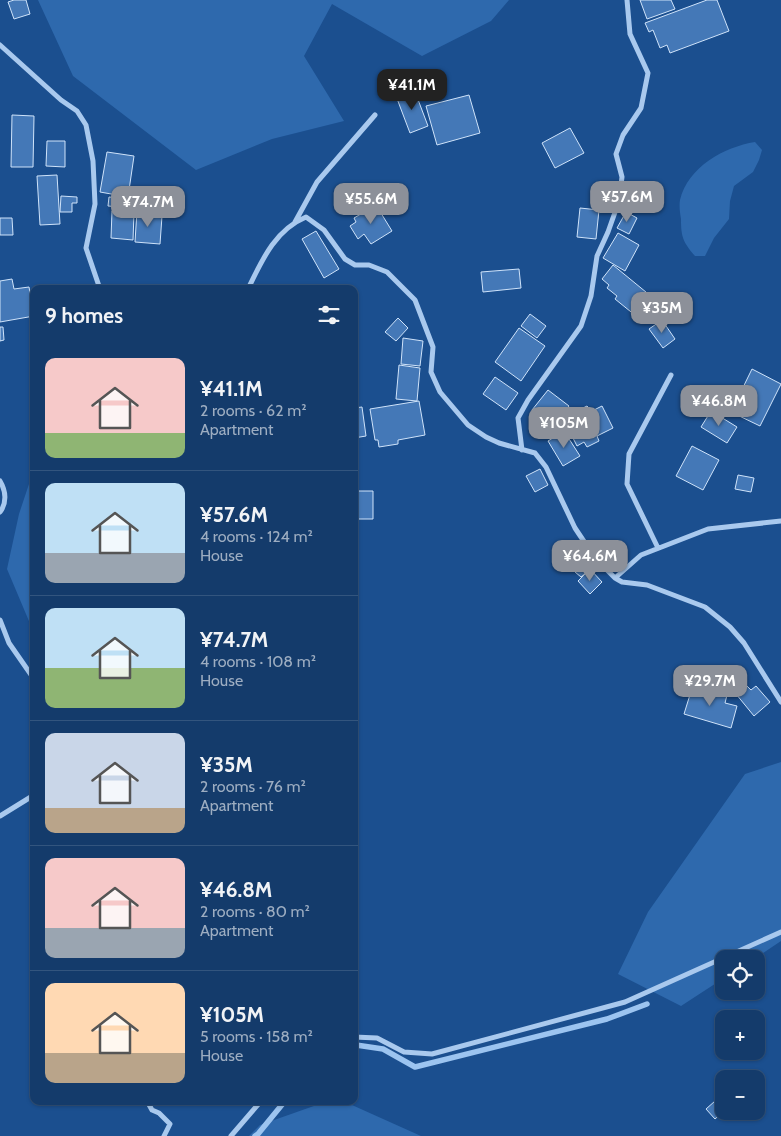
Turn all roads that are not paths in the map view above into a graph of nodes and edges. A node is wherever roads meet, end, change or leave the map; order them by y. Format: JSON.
{"nodes":[{"id":1,"x":627,"y":0,"type":"edge"},
{"id":2,"x":0,"y":45,"type":"edge"},
{"id":3,"x":375,"y":115,"type":"dead end"},
{"id":4,"x":295,"y":222,"type":"junction"},
{"id":5,"x":99,"y":285,"type":"edge"},
{"id":6,"x":250,"y":285,"type":"edge"},
{"id":7,"x":671,"y":375,"type":"dead end"},
{"id":8,"x":522,"y":450,"type":"junction"},
{"id":9,"x":0,"y":481,"type":"edge"},
{"id":10,"x":0,"y":512,"type":"edge"},
{"id":11,"x":781,"y":521,"type":"edge"},
{"id":12,"x":658,"y":548,"type":"junction"},
{"id":13,"x":615,"y":578,"type":"junction"},
{"id":14,"x":0,"y":620,"type":"edge"},
{"id":15,"x":30,"y":673,"type":"edge"},
{"id":16,"x":781,"y":702,"type":"edge"},
{"id":17,"x":30,"y":797,"type":"edge"},
{"id":18,"x":0,"y":816,"type":"edge"},
{"id":19,"x":781,"y":932,"type":"edge"},
{"id":20,"x":358,"y":1037,"type":"edge"},
{"id":21,"x":149,"y":1105,"type":"edge"},
{"id":22,"x":258,"y":1105,"type":"edge"},
{"id":23,"x":164,"y":1136,"type":"edge"},
{"id":24,"x":231,"y":1136,"type":"edge"}],
"edges":[{"from":1,"to":8,"type":"street"},
{"from":2,"to":5,"type":"street"},
{"from":3,"to":4,"type":"street"},
{"from":4,"to":6,"type":"street"},
{"from":4,"to":8,"type":"street"},
{"from":7,"to":12,"type":"street"},
{"from":8,"to":13,"type":"street"},
{"from":9,"to":10,"type":"street"},
{"from":11,"to":12,"type":"street"},
{"from":12,"to":13,"type":"street"},
{"from":13,"to":16,"type":"street"},
{"from":14,"to":15,"type":"street"},
{"from":17,"to":18,"type":"street"},
{"from":19,"to":20,"type":"street"},
{"from":21,"to":23,"type":"street"},
{"from":22,"to":24,"type":"street"}]}
